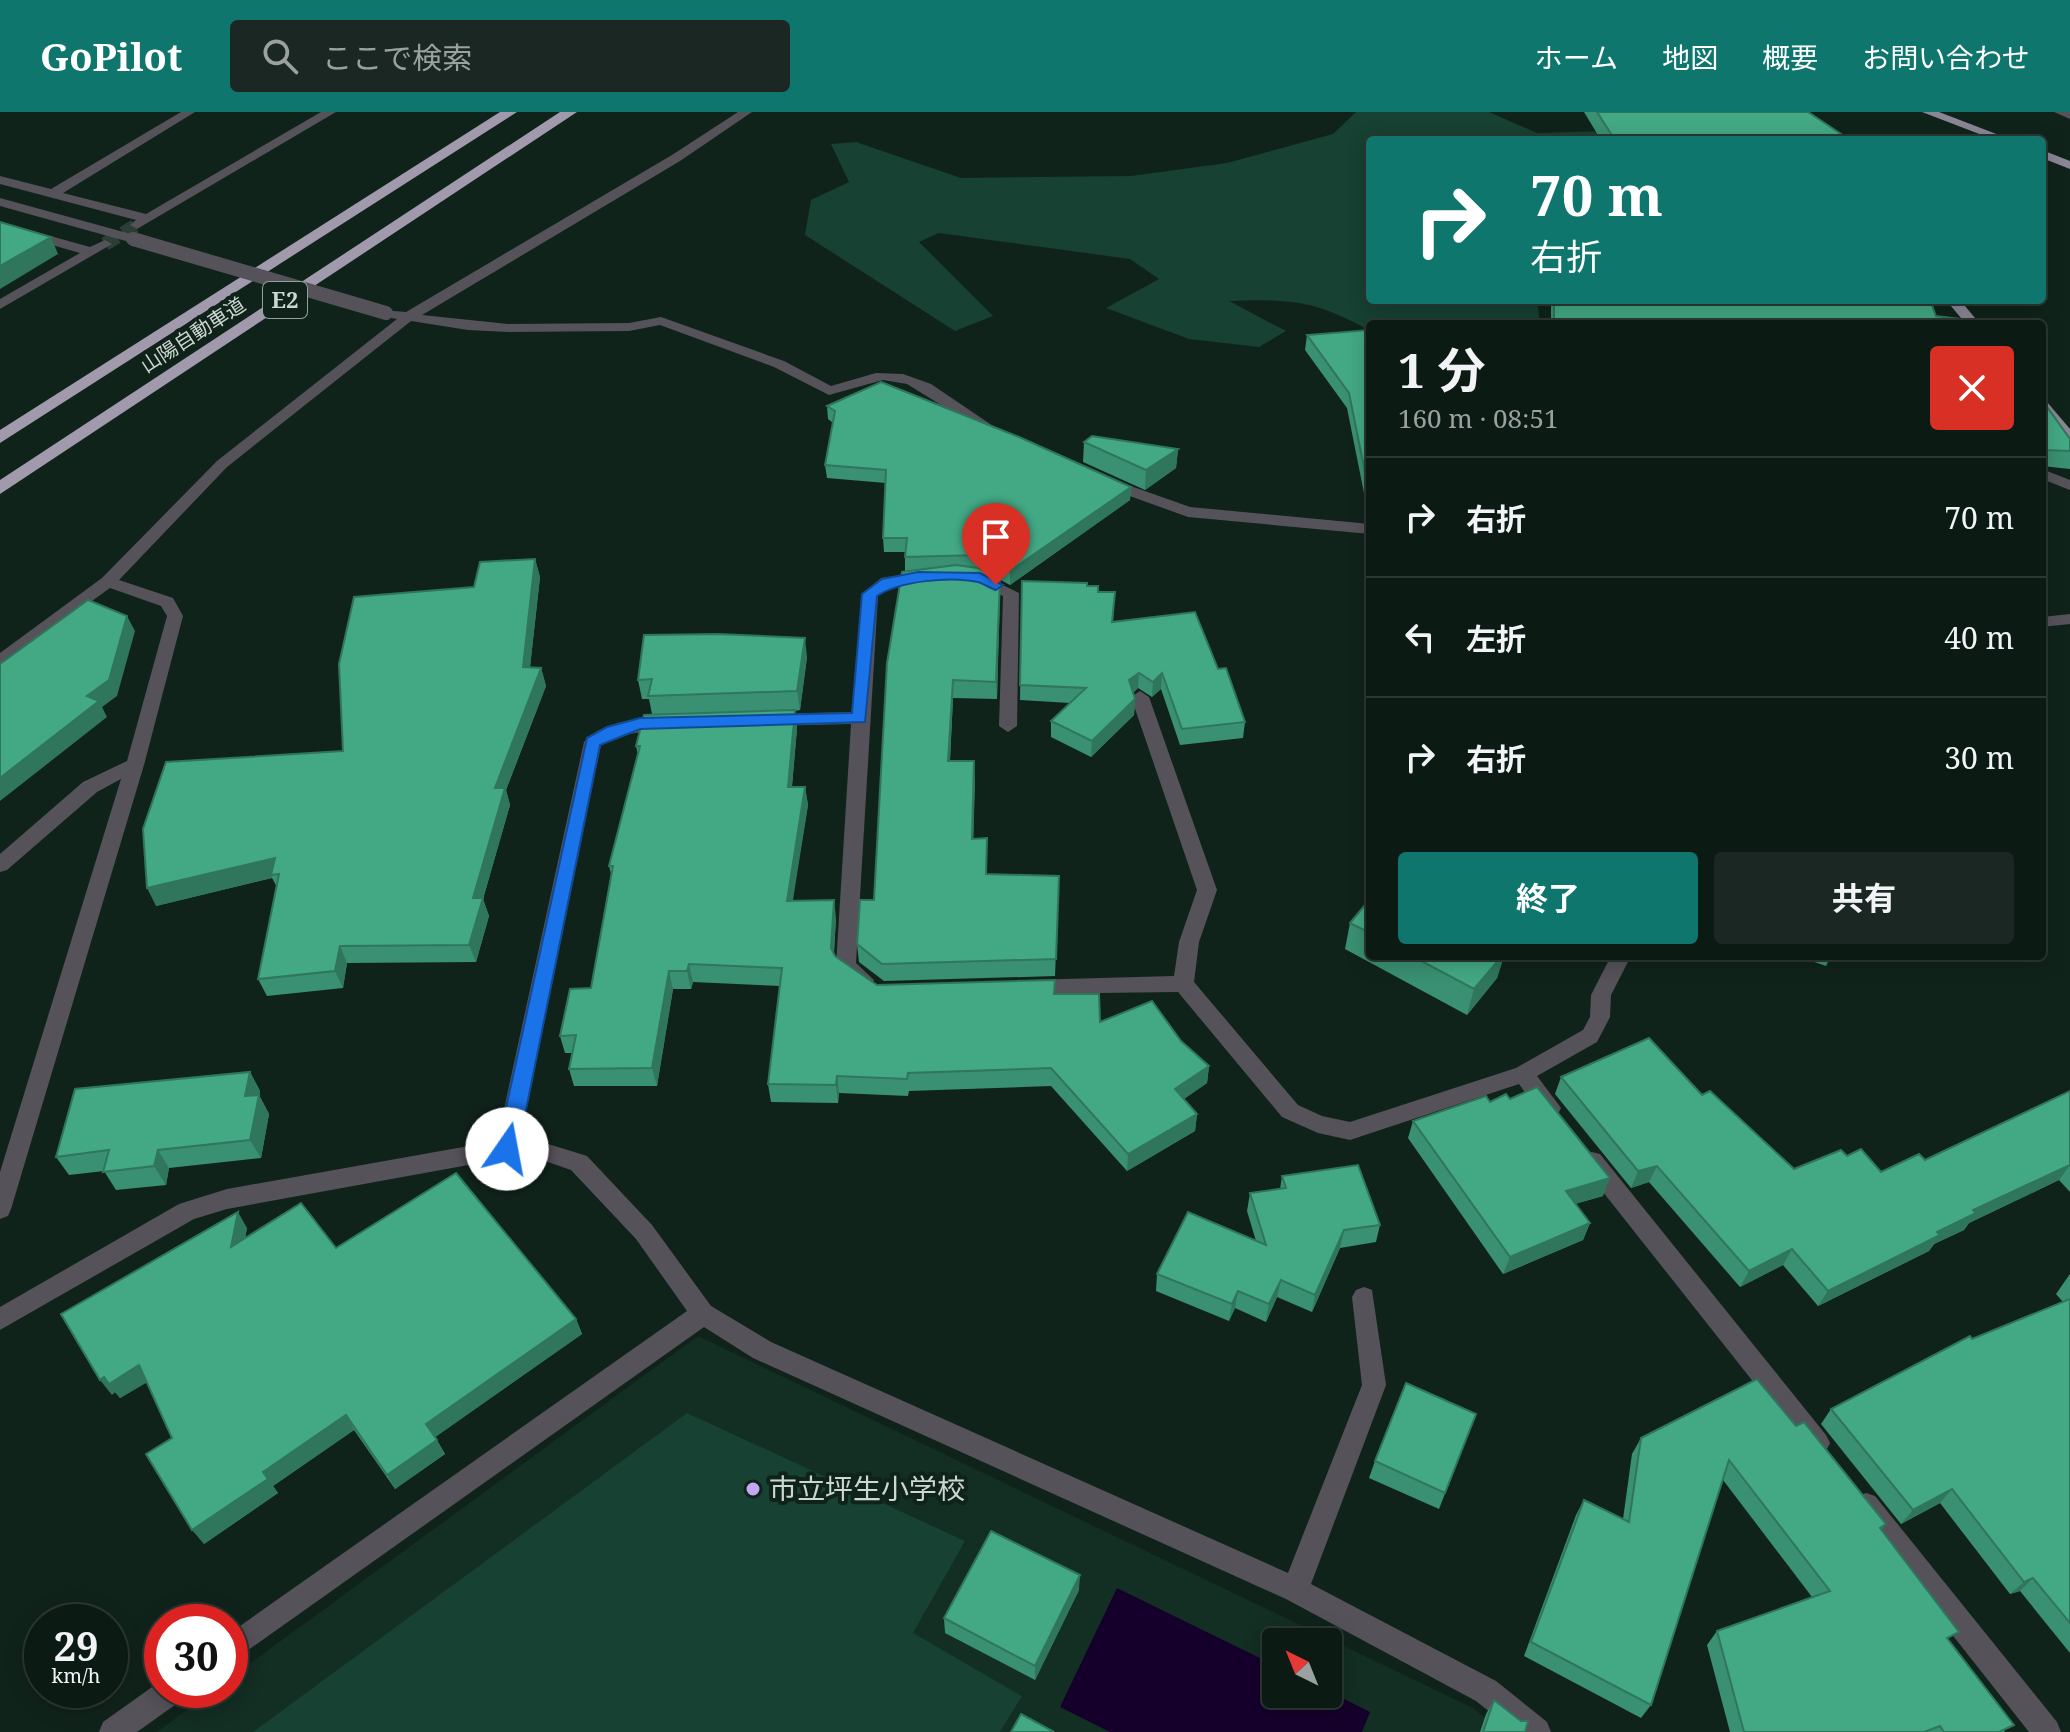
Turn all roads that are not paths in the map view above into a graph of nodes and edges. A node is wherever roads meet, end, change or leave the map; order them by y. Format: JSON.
{"nodes":[{"id":1,"x":189,"y":112,"type":"edge"},
{"id":2,"x":330,"y":112,"type":"edge"},
{"id":3,"x":510,"y":112,"type":"edge"},
{"id":4,"x":570,"y":112,"type":"edge"},
{"id":5,"x":746,"y":112,"type":"edge"},
{"id":6,"x":1928,"y":112,"type":"edge"},
{"id":7,"x":2060,"y":112,"type":"edge"},
{"id":8,"x":2070,"y":115,"type":"edge"},
{"id":9,"x":1995,"y":136,"type":"edge"},
{"id":10,"x":2046,"y":156,"type":"edge"},
{"id":11,"x":2070,"y":165,"type":"edge"},
{"id":12,"x":0,"y":180,"type":"edge"},
{"id":13,"x":52,"y":194,"type":"junction"},
{"id":14,"x":0,"y":202,"type":"edge"},
{"id":15,"x":0,"y":226,"type":"edge"},
{"id":16,"x":139,"y":228,"type":"junction"},
{"id":17,"x":105,"y":244,"type":"tunnel mouth"},
{"id":18,"x":92,"y":252,"type":"junction"},
{"id":19,"x":1956,"y":304,"type":"edge"},
{"id":20,"x":0,"y":305,"type":"edge"},
{"id":21,"x":408,"y":317,"type":"junction"},
{"id":22,"x":1970,"y":320,"type":"edge"},
{"id":23,"x":2046,"y":410,"type":"edge"},
{"id":24,"x":1000,"y":433,"type":"edge"},
{"id":25,"x":0,"y":438,"type":"edge"},
{"id":26,"x":2070,"y":439,"type":"edge"},
{"id":27,"x":1091,"y":476,"type":"edge"},
{"id":28,"x":2046,"y":476,"type":"edge"},
{"id":29,"x":2070,"y":485,"type":"edge"},
{"id":30,"x":0,"y":488,"type":"edge"},
{"id":31,"x":1366,"y":529,"type":"edge"},
{"id":32,"x":108,"y":582,"type":"junction"},
{"id":33,"x":2070,"y":619,"type":"edge"},
{"id":34,"x":2046,"y":622,"type":"edge"},
{"id":35,"x":0,"y":661,"type":"edge"},
{"id":36,"x":1140,"y":697,"type":"edge"},
{"id":37,"x":860,"y":718,"type":"junction"},
{"id":38,"x":750,"y":721,"type":"edge"},
{"id":39,"x":687,"y":723,"type":"edge"},
{"id":40,"x":1008,"y":726,"type":"dead end"},
{"id":41,"x":135,"y":765,"type":"junction"},
{"id":42,"x":0,"y":865,"type":"edge"},
{"id":43,"x":1619,"y":960,"type":"edge"},
{"id":44,"x":1183,"y":984,"type":"junction"},
{"id":45,"x":1000,"y":989,"type":"edge"},
{"id":46,"x":879,"y":992,"type":"edge"},
{"id":47,"x":1523,"y":1074,"type":"junction"},
{"id":48,"x":1563,"y":1124,"type":"edge"},
{"id":49,"x":507,"y":1149,"type":"junction"},
{"id":50,"x":1582,"y":1149,"type":"edge"},
{"id":51,"x":0,"y":1209,"type":"edge"},
{"id":52,"x":1364,"y":1297,"type":"dead end"},
{"id":53,"x":703,"y":1314,"type":"junction"},
{"id":54,"x":0,"y":1319,"type":"edge"},
{"id":55,"x":1829,"y":1459,"type":"edge"},
{"id":56,"x":1849,"y":1484,"type":"edge"},
{"id":57,"x":1295,"y":1590,"type":"junction"},
{"id":58,"x":248,"y":1636,"type":"edge"},
{"id":59,"x":147,"y":1708,"type":"edge"},
{"id":60,"x":113,"y":1732,"type":"edge"},
{"id":61,"x":1537,"y":1732,"type":"edge"},
{"id":62,"x":2047,"y":1732,"type":"edge"}],
"edges":[{"from":1,"to":13,"type":"street"},
{"from":2,"to":16,"type":"street"},
{"from":3,"to":25,"type":"highway","name":"山陽自動車道","number":"E2"},
{"from":4,"to":30,"type":"highway","name":"山陽自動車道","number":"E2"},
{"from":5,"to":21,"type":"street"},
{"from":6,"to":9,"type":"main road"},
{"from":7,"to":8,"type":"street"},
{"from":10,"to":11,"type":"main road"},
{"from":12,"to":13,"type":"street"},
{"from":13,"to":16,"type":"street"},
{"from":14,"to":16,"type":"street"},
{"from":15,"to":18,"type":"street"},
{"from":16,"to":21,"type":"street","bridge":true},
{"from":17,"to":18,"type":"street"},
{"from":18,"to":20,"type":"street"},
{"from":19,"to":22,"type":"main road"},
{"from":21,"to":24,"type":"street"},
{"from":21,"to":32,"type":"street"},
{"from":23,"to":26,"type":"main road"},
{"from":27,"to":31,"type":"street"},
{"from":28,"to":29,"type":"street"},
{"from":32,"to":35,"type":"street"},
{"from":32,"to":41,"type":"street"},
{"from":33,"to":34,"type":"street"},
{"from":36,"to":44,"type":"street"},
{"from":37,"to":38,"type":"street"},
{"from":37,"to":40,"type":"street"},
{"from":37,"to":46,"type":"street"},
{"from":39,"to":49,"type":"street"},
{"from":41,"to":42,"type":"street"},
{"from":41,"to":51,"type":"street"},
{"from":43,"to":47,"type":"street"},
{"from":44,"to":45,"type":"street"},
{"from":44,"to":47,"type":"street"},
{"from":47,"to":48,"type":"street"},
{"from":49,"to":53,"type":"street"},
{"from":49,"to":54,"type":"street"},
{"from":50,"to":55,"type":"street"},
{"from":52,"to":57,"type":"street"},
{"from":53,"to":57,"type":"street"},
{"from":53,"to":58,"type":"street"},
{"from":56,"to":62,"type":"street"},
{"from":57,"to":61,"type":"street"},
{"from":59,"to":60,"type":"street"}]}
